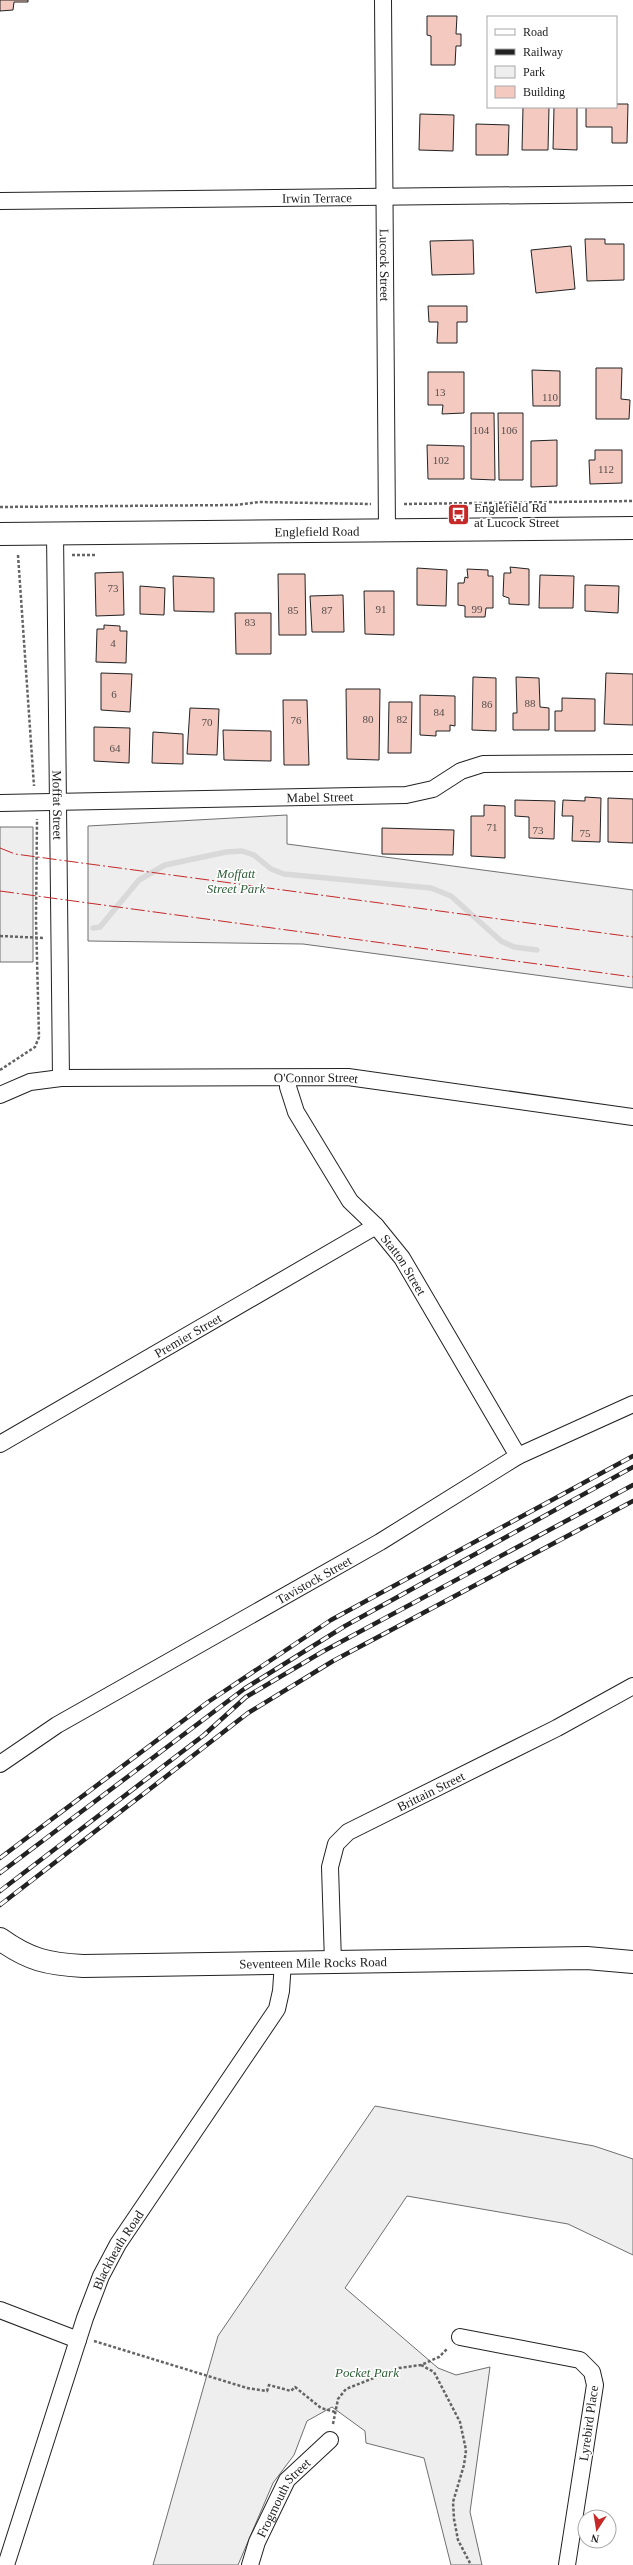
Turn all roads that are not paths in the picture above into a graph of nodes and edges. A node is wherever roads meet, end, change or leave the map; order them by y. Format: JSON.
{"nodes":[{"id":1,"x":383,"y":0,"type":"edge"},
{"id":2,"x":633,"y":194,"type":"edge"},
{"id":3,"x":383,"y":196,"type":"junction"},
{"id":4,"x":0,"y":201,"type":"edge"},
{"id":5,"x":633,"y":528,"type":"edge"},
{"id":6,"x":387,"y":530,"type":"junction"},
{"id":7,"x":55,"y":533,"type":"junction"},
{"id":8,"x":0,"y":534,"type":"edge"},
{"id":9,"x":633,"y":763,"type":"edge"},
{"id":10,"x":59,"y":802,"type":"junction"},
{"id":11,"x":0,"y":803,"type":"edge"},
{"id":12,"x":61,"y":1078,"type":"junction"},
{"id":13,"x":288,"y":1078,"type":"junction"},
{"id":14,"x":0,"y":1095,"type":"edge"},
{"id":15,"x":633,"y":1117,"type":"edge"},
{"id":16,"x":376,"y":1226,"type":"junction"},
{"id":17,"x":633,"y":1404,"type":"edge"},
{"id":18,"x":0,"y":1444,"type":"edge"},
{"id":19,"x":518,"y":1456,"type":"junction"},
{"id":20,"x":633,"y":1686,"type":"edge"},
{"id":21,"x":0,"y":1764,"type":"edge"},
{"id":22,"x":3,"y":1945,"type":"edge"},
{"id":23,"x":282,"y":1962,"type":"junction"},
{"id":24,"x":332,"y":1962,"type":"junction"},
{"id":25,"x":633,"y":1962,"type":"edge"},
{"id":26,"x":0,"y":2310,"type":"edge"},
{"id":27,"x":460,"y":2337,"type":"road end"},
{"id":28,"x":83,"y":2340,"type":"junction"},
{"id":29,"x":330,"y":2440,"type":"road end"},
{"id":30,"x":4,"y":2564,"type":"edge"},
{"id":31,"x":250,"y":2565,"type":"edge"},
{"id":32,"x":567,"y":2565,"type":"edge"}],
"edges":[{"from":1,"to":3,"type":"street","name":"Lucock Street"},
{"from":2,"to":3,"type":"street","name":"Irwin Terrace"},
{"from":3,"to":4,"type":"street","name":"Irwin Terrace"},
{"from":3,"to":6,"type":"street","name":"Lucock Street"},
{"from":5,"to":6,"type":"main road","name":"Englefield Road"},
{"from":6,"to":7,"type":"main road","name":"Englefield Road"},
{"from":7,"to":8,"type":"main road","name":"Englefield Road"},
{"from":7,"to":10,"type":"street","name":"Moffat Street"},
{"from":9,"to":10,"type":"street","name":"Mabel Street"},
{"from":10,"to":11,"type":"street","name":"Mabel Street"},
{"from":10,"to":12,"type":"street","name":"Moffat Street"},
{"from":12,"to":13,"type":"street","name":"O'Connor Street"},
{"from":12,"to":14,"type":"street","name":"O'Connor Street"},
{"from":13,"to":15,"type":"street","name":"O'Connor Street"},
{"from":13,"to":16,"type":"street","name":"Statton Street"},
{"from":16,"to":18,"type":"street","name":"Premier Street"},
{"from":16,"to":19,"type":"street","name":"Statton Street"},
{"from":17,"to":19,"type":"street","name":"Tavistock Street"},
{"from":19,"to":21,"type":"street","name":"Tavistock Street"},
{"from":20,"to":24,"type":"street","name":"Brittain Street"},
{"from":22,"to":23,"type":"main road","name":"Seventeen Mile Rocks Road"},
{"from":23,"to":24,"type":"main road","name":"Seventeen Mile Rocks Road"},
{"from":23,"to":28,"type":"street","name":"Blackheath Road"},
{"from":24,"to":25,"type":"main road","name":"Seventeen Mile Rocks Road"},
{"from":26,"to":28,"type":"street"},
{"from":27,"to":32,"type":"street","name":"Lyrebird Place"},
{"from":28,"to":30,"type":"street","name":"Blackheath Road"},
{"from":29,"to":31,"type":"street","name":"Frogmouth Street"}]}
